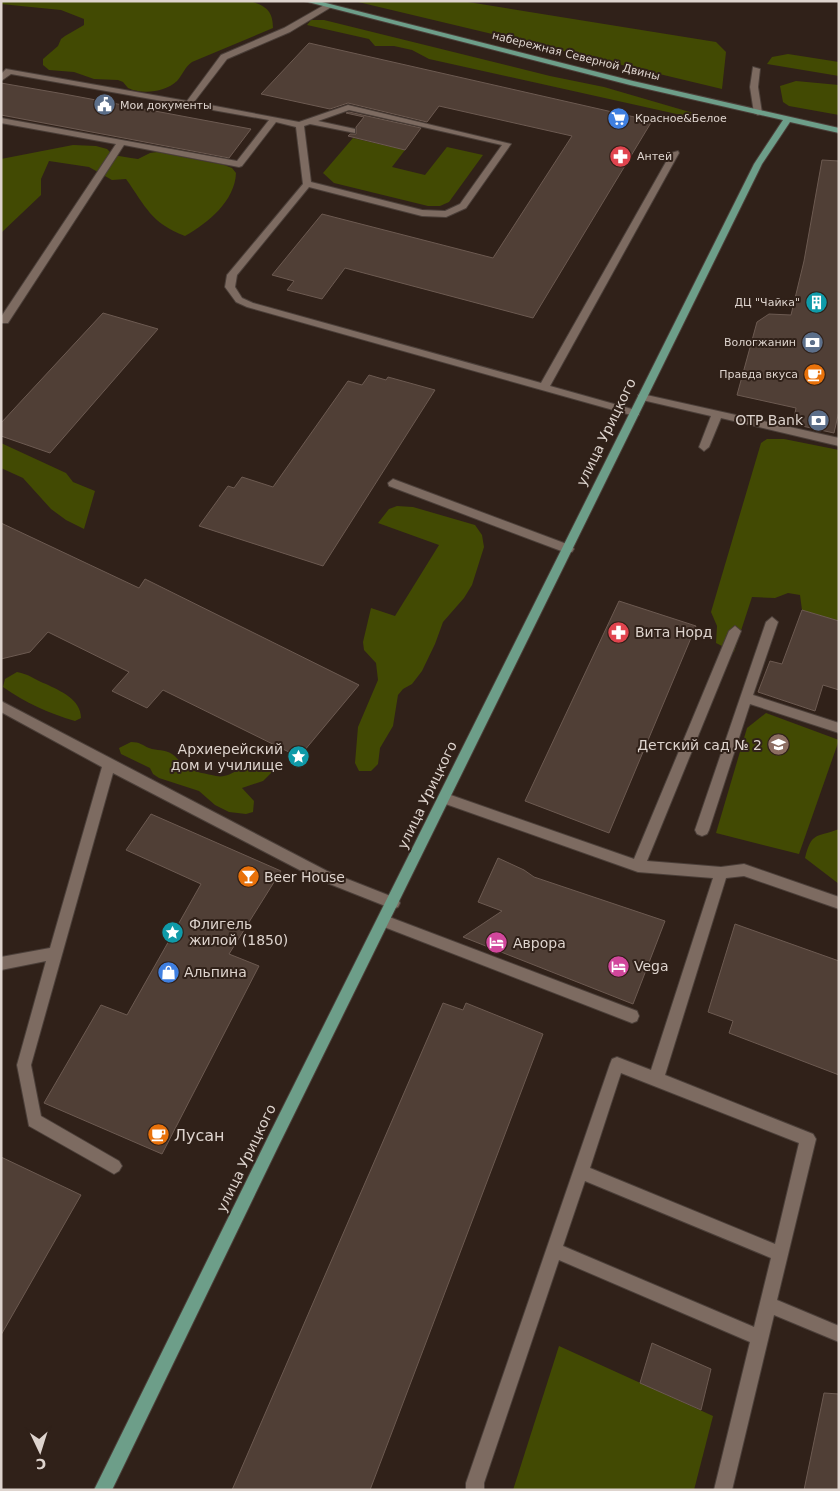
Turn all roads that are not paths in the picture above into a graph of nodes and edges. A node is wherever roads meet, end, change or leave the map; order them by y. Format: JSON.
{"nodes":[{"id":1,"x":308,"y":1,"type":"edge"},
{"id":2,"x":329,"y":6,"type":"junction"},
{"id":3,"x":756,"y":69,"type":"dead end"},
{"id":4,"x":1,"y":79,"type":"edge"},
{"id":5,"x":189,"y":104,"type":"junction"},
{"id":6,"x":758,"y":113,"type":"junction"},
{"id":7,"x":274,"y":119,"type":"junction"},
{"id":8,"x":1,"y":120,"type":"edge"},
{"id":9,"x":787,"y":120,"type":"junction"},
{"id":10,"x":310,"y":121,"type":"junction"},
{"id":11,"x":300,"y":126,"type":"junction"},
{"id":12,"x":352,"y":131,"type":"dead end"},
{"id":13,"x":839,"y":131,"type":"edge"},
{"id":14,"x":122,"y":143,"type":"junction"},
{"id":15,"x":675,"y":153,"type":"dead end"},
{"id":16,"x":307,"y":184,"type":"junction"},
{"id":17,"x":1,"y":320,"type":"edge"},
{"id":18,"x":544,"y":387,"type":"junction"},
{"id":19,"x":642,"y":397,"type":"junction"},
{"id":20,"x":635,"y":413,"type":"junction"},
{"id":21,"x":717,"y":415,"type":"junction"},
{"id":22,"x":839,"y":442,"type":"edge"},
{"id":23,"x":704,"y":447,"type":"dead end"},
{"id":24,"x":393,"y":483,"type":"dead end"},
{"id":25,"x":568,"y":548,"type":"junction"},
{"id":26,"x":772,"y":622,"type":"dead end"},
{"id":27,"x":735,"y":631,"type":"dead end"},
{"id":28,"x":747,"y":698,"type":"junction"},
{"id":29,"x":1,"y":706,"type":"edge"},
{"id":30,"x":839,"y":728,"type":"edge"},
{"id":31,"x":109,"y":765,"type":"junction"},
{"id":32,"x":445,"y":798,"type":"junction"},
{"id":33,"x":702,"y":830,"type":"dead end"},
{"id":34,"x":638,"y":866,"type":"junction"},
{"id":35,"x":722,"y":873,"type":"junction"},
{"id":36,"x":393,"y":903,"type":"junction"},
{"id":37,"x":839,"y":904,"type":"edge"},
{"id":38,"x":384,"y":921,"type":"junction"},
{"id":39,"x":54,"y":953,"type":"junction"},
{"id":40,"x":1,"y":964,"type":"edge"},
{"id":41,"x":632,"y":1016,"type":"dead end"},
{"id":42,"x":656,"y":1079,"type":"junction"},
{"id":43,"x":114,"y":1166,"type":"dead end"},
{"id":44,"x":581,"y":1172,"type":"junction"},
{"id":45,"x":554,"y":1250,"type":"junction"},
{"id":46,"x":780,"y":1254,"type":"junction"},
{"id":47,"x":768,"y":1304,"type":"junction"},
{"id":48,"x":839,"y":1334,"type":"edge"},
{"id":49,"x":760,"y":1338,"type":"junction"},
{"id":50,"x":103,"y":1490,"type":"edge"},
{"id":51,"x":475,"y":1490,"type":"edge"},
{"id":52,"x":723,"y":1490,"type":"edge"}],
"edges":[{"from":1,"to":2,"type":"main road","name":"набережная Северной Двины"},
{"from":2,"to":5,"type":"lane"},
{"from":2,"to":6,"type":"main road","name":"набережная Северной Двины"},
{"from":3,"to":6,"type":"lane"},
{"from":4,"to":5,"type":"lane"},
{"from":5,"to":7,"type":"lane"},
{"from":6,"to":9,"type":"main road","name":"набережная Северной Двины"},
{"from":7,"to":11,"type":"lane"},
{"from":7,"to":14,"type":"lane"},
{"from":8,"to":14,"type":"lane"},
{"from":9,"to":13,"type":"main road","name":"набережная Северной Двины"},
{"from":9,"to":19,"type":"main road","name":"улица Урицкого"},
{"from":10,"to":11,"type":"lane"},
{"from":10,"to":12,"type":"lane"},
{"from":10,"to":16,"type":"lane"},
{"from":11,"to":16,"type":"lane"},
{"from":14,"to":17,"type":"lane"},
{"from":15,"to":18,"type":"lane"},
{"from":16,"to":18,"type":"lane"},
{"from":18,"to":20,"type":"lane"},
{"from":19,"to":20,"type":"main road","name":"улица Урицкого"},
{"from":19,"to":21,"type":"lane"},
{"from":20,"to":25,"type":"main road","name":"улица Урицкого"},
{"from":21,"to":22,"type":"lane"},
{"from":21,"to":23,"type":"lane"},
{"from":24,"to":25,"type":"lane"},
{"from":25,"to":32,"type":"main road","name":"улица Урицкого"},
{"from":26,"to":28,"type":"lane"},
{"from":27,"to":34,"type":"lane"},
{"from":28,"to":30,"type":"lane"},
{"from":28,"to":33,"type":"lane"},
{"from":29,"to":31,"type":"lane"},
{"from":31,"to":36,"type":"lane"},
{"from":31,"to":39,"type":"lane"},
{"from":32,"to":34,"type":"lane"},
{"from":32,"to":36,"type":"main road","name":"улица Урицкого"},
{"from":34,"to":35,"type":"lane"},
{"from":35,"to":37,"type":"lane"},
{"from":35,"to":42,"type":"lane"},
{"from":36,"to":38,"type":"main road","name":"улица Урицкого"},
{"from":38,"to":41,"type":"lane"},
{"from":38,"to":50,"type":"main road","name":"улица Урицкого"},
{"from":39,"to":40,"type":"lane"},
{"from":39,"to":43,"type":"lane"},
{"from":42,"to":44,"type":"lane"},
{"from":42,"to":46,"type":"lane"},
{"from":44,"to":45,"type":"lane"},
{"from":44,"to":46,"type":"lane"},
{"from":45,"to":49,"type":"lane"},
{"from":45,"to":51,"type":"lane"},
{"from":46,"to":47,"type":"lane"},
{"from":47,"to":48,"type":"lane"},
{"from":47,"to":49,"type":"lane"},
{"from":49,"to":52,"type":"lane"}]}
